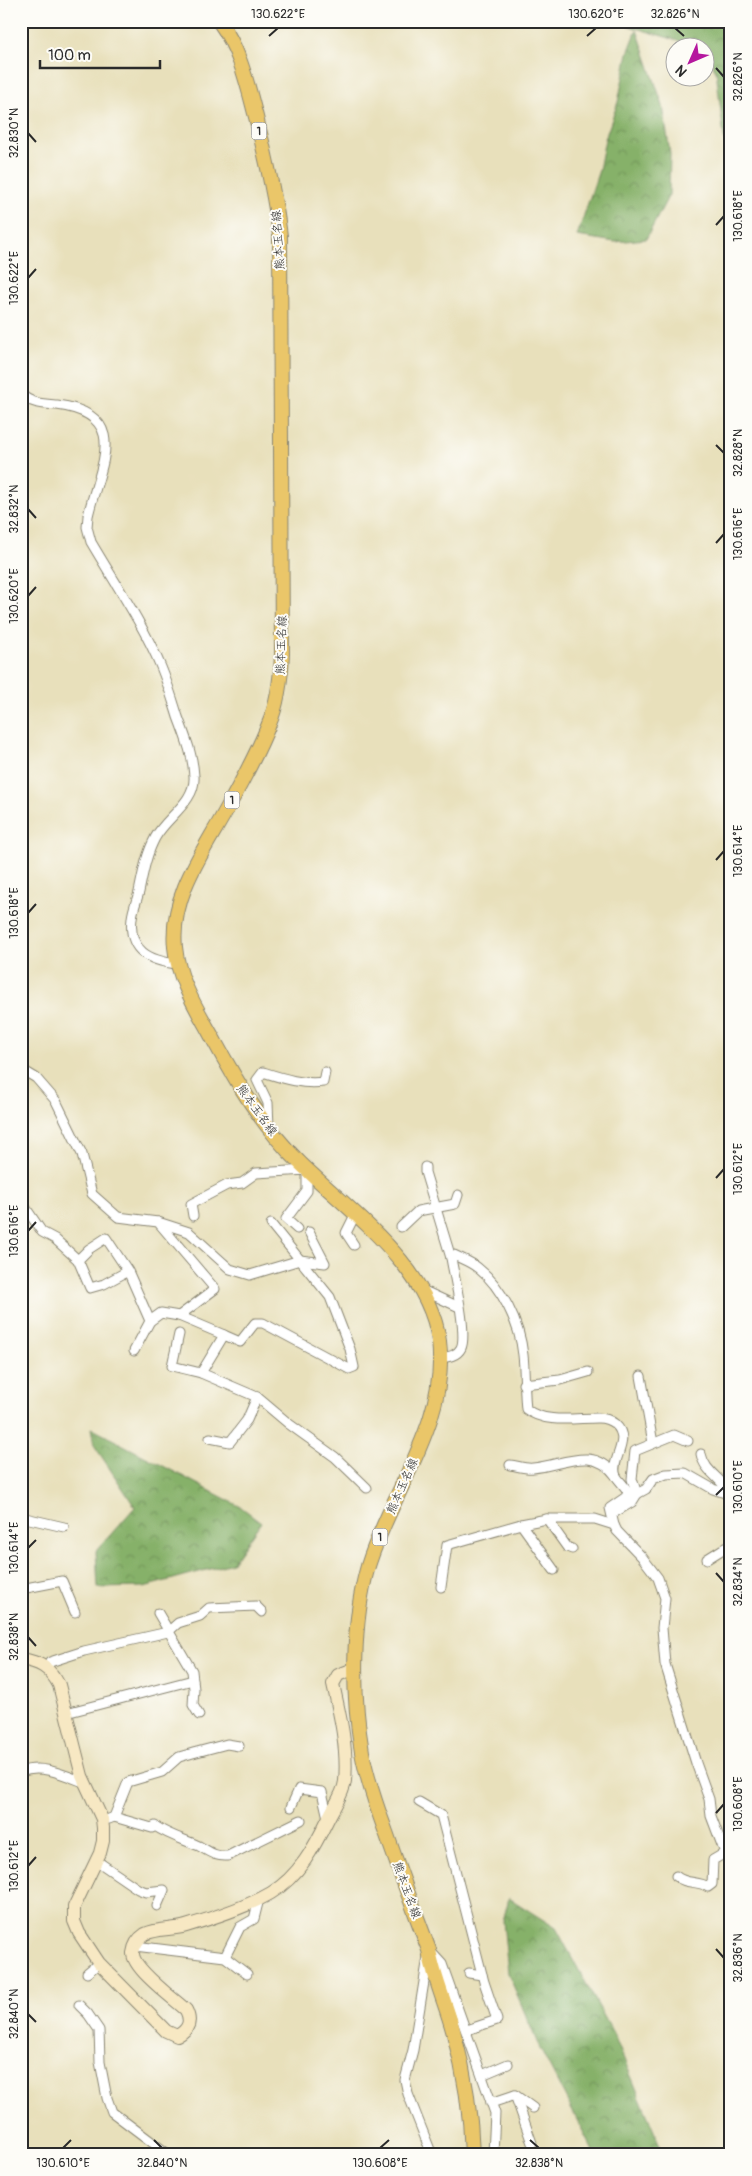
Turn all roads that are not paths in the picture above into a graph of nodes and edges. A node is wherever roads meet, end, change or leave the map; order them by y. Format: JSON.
{"nodes":[{"id":1,"x":219,"y":21,"type":"edge"},
{"id":2,"x":21,"y":394,"type":"edge"},
{"id":3,"x":178,"y":964,"type":"junction"},
{"id":4,"x":21,"y":1069,"type":"edge"},
{"id":5,"x":325,"y":1072,"type":"dead end"},
{"id":6,"x":269,"y":1130,"type":"junction"},
{"id":7,"x":425,"y":1167,"type":"dead end"},
{"id":8,"x":307,"y":1170,"type":"junction"},
{"id":9,"x":458,"y":1195,"type":"dead end"},
{"id":10,"x":21,"y":1201,"type":"edge"},
{"id":11,"x":435,"y":1208,"type":"junction"},
{"id":12,"x":355,"y":1215,"type":"junction"},
{"id":13,"x":193,"y":1216,"type":"dead end"},
{"id":14,"x":158,"y":1222,"type":"junction"},
{"id":15,"x":271,"y":1224,"type":"dead end"},
{"id":16,"x":401,"y":1227,"type":"dead end"},
{"id":17,"x":297,"y":1230,"type":"dead end"},
{"id":18,"x":310,"y":1232,"type":"dead end"},
{"id":19,"x":354,"y":1245,"type":"dead end"},
{"id":20,"x":451,"y":1258,"type":"junction"},
{"id":21,"x":78,"y":1260,"type":"junction"},
{"id":22,"x":300,"y":1260,"type":"junction"},
{"id":23,"x":128,"y":1270,"type":"junction"},
{"id":24,"x":420,"y":1289,"type":"junction"},
{"id":25,"x":459,"y":1307,"type":"junction"},
{"id":26,"x":179,"y":1316,"type":"junction"},
{"id":27,"x":150,"y":1321,"type":"junction"},
{"id":28,"x":179,"y":1334,"type":"dead end"},
{"id":29,"x":224,"y":1335,"type":"junction"},
{"id":30,"x":134,"y":1351,"type":"dead end"},
{"id":31,"x":440,"y":1358,"type":"junction"},
{"id":32,"x":588,"y":1372,"type":"dead end"},
{"id":33,"x":201,"y":1373,"type":"junction"},
{"id":34,"x":640,"y":1376,"type":"dead end"},
{"id":35,"x":523,"y":1384,"type":"junction"},
{"id":36,"x":257,"y":1397,"type":"junction"},
{"id":37,"x":210,"y":1438,"type":"dead end"},
{"id":38,"x":688,"y":1441,"type":"dead end"},
{"id":39,"x":653,"y":1442,"type":"junction"},
{"id":40,"x":701,"y":1454,"type":"dead end"},
{"id":41,"x":510,"y":1465,"type":"dead end"},
{"id":42,"x":616,"y":1476,"type":"junction"},
{"id":43,"x":368,"y":1488,"type":"dead end"},
{"id":44,"x":637,"y":1494,"type":"junction"},
{"id":45,"x":730,"y":1495,"type":"edge"},
{"id":46,"x":613,"y":1514,"type":"junction"},
{"id":47,"x":21,"y":1517,"type":"edge"},
{"id":48,"x":547,"y":1519,"type":"junction"},
{"id":49,"x":521,"y":1524,"type":"junction"},
{"id":50,"x":614,"y":1525,"type":"junction"},
{"id":51,"x":64,"y":1527,"type":"dead end"},
{"id":52,"x":731,"y":1544,"type":"edge"},
{"id":53,"x":572,"y":1549,"type":"dead end"},
{"id":54,"x":707,"y":1559,"type":"dead end"},
{"id":55,"x":554,"y":1570,"type":"dead end"},
{"id":56,"x":441,"y":1587,"type":"dead end"},
{"id":57,"x":21,"y":1590,"type":"edge"},
{"id":58,"x":76,"y":1612,"type":"dead end"},
{"id":59,"x":262,"y":1612,"type":"dead end"},
{"id":60,"x":158,"y":1613,"type":"dead end"},
{"id":61,"x":168,"y":1632,"type":"junction"},
{"id":62,"x":21,"y":1659,"type":"edge"},
{"id":63,"x":47,"y":1668,"type":"junction"},
{"id":64,"x":356,"y":1668,"type":"junction"},
{"id":65,"x":193,"y":1680,"type":"junction"},
{"id":66,"x":66,"y":1712,"type":"junction"},
{"id":67,"x":199,"y":1715,"type":"dead end"},
{"id":68,"x":239,"y":1746,"type":"dead end"},
{"id":69,"x":21,"y":1772,"type":"edge"},
{"id":70,"x":86,"y":1783,"type":"junction"},
{"id":71,"x":419,"y":1802,"type":"dead end"},
{"id":72,"x":291,"y":1807,"type":"dead end"},
{"id":73,"x":328,"y":1818,"type":"junction"},
{"id":74,"x":108,"y":1819,"type":"junction"},
{"id":75,"x":301,"y":1820,"type":"dead end"},
{"id":76,"x":726,"y":1853,"type":"junction"},
{"id":77,"x":97,"y":1861,"type":"junction"},
{"id":78,"x":731,"y":1862,"type":"edge"},
{"id":79,"x":676,"y":1876,"type":"dead end"},
{"id":80,"x":259,"y":1899,"type":"junction"},
{"id":81,"x":157,"y":1906,"type":"dead end"},
{"id":82,"x":135,"y":1946,"type":"junction"},
{"id":83,"x":430,"y":1950,"type":"junction"},
{"id":84,"x":225,"y":1956,"type":"junction"},
{"id":85,"x":99,"y":1963,"type":"junction"},
{"id":86,"x":87,"y":1973,"type":"dead end"},
{"id":87,"x":469,"y":1973,"type":"dead end"},
{"id":88,"x":247,"y":1974,"type":"dead end"},
{"id":89,"x":482,"y":1974,"type":"junction"},
{"id":90,"x":79,"y":2005,"type":"dead end"},
{"id":91,"x":467,"y":2030,"type":"junction"},
{"id":92,"x":508,"y":2064,"type":"dead end"},
{"id":93,"x":482,"y":2075,"type":"junction"},
{"id":94,"x":515,"y":2095,"type":"junction"},
{"id":95,"x":492,"y":2103,"type":"junction"},
{"id":96,"x":534,"y":2108,"type":"dead end"},
{"id":97,"x":532,"y":2144,"type":"dead end"},
{"id":98,"x":169,"y":2155,"type":"edge"},
{"id":99,"x":432,"y":2155,"type":"edge"},
{"id":100,"x":472,"y":2155,"type":"edge"},
{"id":101,"x":492,"y":2155,"type":"edge"}],
"edges":[{"from":1,"to":3,"type":"main road","name":"熊本玉名線","number":"1"},
{"from":2,"to":3,"type":"street"},
{"from":3,"to":6,"type":"main road","name":"熊本玉名線","number":"1"},
{"from":4,"to":14,"type":"street"},
{"from":5,"to":6,"type":"street"},
{"from":6,"to":8,"type":"main road","name":"熊本玉名線","number":"1"},
{"from":7,"to":11,"type":"street"},
{"from":8,"to":12,"type":"main road","name":"熊本玉名線","number":"1"},
{"from":8,"to":13,"type":"street"},
{"from":8,"to":17,"type":"street"},
{"from":9,"to":11,"type":"street"},
{"from":10,"to":21,"type":"street"},
{"from":11,"to":16,"type":"street"},
{"from":11,"to":20,"type":"street"},
{"from":12,"to":19,"type":"street"},
{"from":12,"to":24,"type":"main road","name":"熊本玉名線","number":"1"},
{"from":14,"to":22,"type":"street"},
{"from":14,"to":26,"type":"street"},
{"from":15,"to":22,"type":"street"},
{"from":18,"to":22,"type":"street"},
{"from":20,"to":25,"type":"street"},
{"from":20,"to":35,"type":"street"},
{"from":21,"to":23,"type":"street"},
{"from":21,"to":23,"type":"street"},
{"from":22,"to":29,"type":"street"},
{"from":23,"to":27,"type":"street"},
{"from":24,"to":25,"type":"street"},
{"from":24,"to":31,"type":"main road","name":"熊本玉名線","number":"1"},
{"from":25,"to":31,"type":"street"},
{"from":26,"to":27,"type":"street"},
{"from":26,"to":29,"type":"street"},
{"from":27,"to":30,"type":"street"},
{"from":28,"to":33,"type":"street"},
{"from":29,"to":33,"type":"street"},
{"from":31,"to":64,"type":"main road","name":"熊本玉名線","number":"1"},
{"from":32,"to":35,"type":"street"},
{"from":33,"to":36,"type":"street"},
{"from":34,"to":39,"type":"street"},
{"from":35,"to":42,"type":"street"},
{"from":36,"to":37,"type":"street"},
{"from":36,"to":43,"type":"street"},
{"from":38,"to":39,"type":"street"},
{"from":39,"to":44,"type":"street"},
{"from":40,"to":45,"type":"street"},
{"from":41,"to":42,"type":"street"},
{"from":42,"to":46,"type":"street"},
{"from":44,"to":45,"type":"street"},
{"from":44,"to":46,"type":"street"},
{"from":46,"to":50,"type":"street"},
{"from":47,"to":51,"type":"street"},
{"from":48,"to":49,"type":"street"},
{"from":48,"to":50,"type":"street"},
{"from":48,"to":53,"type":"street"},
{"from":49,"to":55,"type":"street"},
{"from":49,"to":56,"type":"street"},
{"from":50,"to":76,"type":"street"},
{"from":52,"to":54,"type":"street"},
{"from":57,"to":58,"type":"street"},
{"from":59,"to":61,"type":"street"},
{"from":60,"to":61,"type":"street"},
{"from":61,"to":63,"type":"street"},
{"from":61,"to":65,"type":"street"},
{"from":62,"to":63,"type":"street"},
{"from":63,"to":66,"type":"street"},
{"from":64,"to":73,"type":"street"},
{"from":64,"to":83,"type":"main road","name":"熊本玉名線","number":"1"},
{"from":65,"to":66,"type":"street"},
{"from":65,"to":67,"type":"street"},
{"from":66,"to":70,"type":"street"},
{"from":68,"to":74,"type":"street"},
{"from":69,"to":70,"type":"street"},
{"from":70,"to":74,"type":"street"},
{"from":71,"to":89,"type":"street"},
{"from":72,"to":73,"type":"street"},
{"from":73,"to":80,"type":"street"},
{"from":74,"to":75,"type":"street"},
{"from":74,"to":77,"type":"street"},
{"from":76,"to":78,"type":"street"},
{"from":76,"to":79,"type":"street"},
{"from":77,"to":81,"type":"street"},
{"from":77,"to":85,"type":"street"},
{"from":80,"to":82,"type":"street"},
{"from":80,"to":84,"type":"street"},
{"from":82,"to":84,"type":"street"},
{"from":82,"to":85,"type":"street"},
{"from":83,"to":91,"type":"street"},
{"from":83,"to":99,"type":"street"},
{"from":83,"to":100,"type":"main road","name":"熊本玉名線","number":"1"},
{"from":84,"to":88,"type":"street"},
{"from":85,"to":86,"type":"street"},
{"from":87,"to":89,"type":"street"},
{"from":89,"to":91,"type":"street"},
{"from":90,"to":98,"type":"street"},
{"from":91,"to":93,"type":"street"},
{"from":92,"to":93,"type":"street"},
{"from":93,"to":95,"type":"street"},
{"from":94,"to":95,"type":"street"},
{"from":94,"to":96,"type":"street"},
{"from":94,"to":97,"type":"street"},
{"from":95,"to":101,"type":"street"}]}
